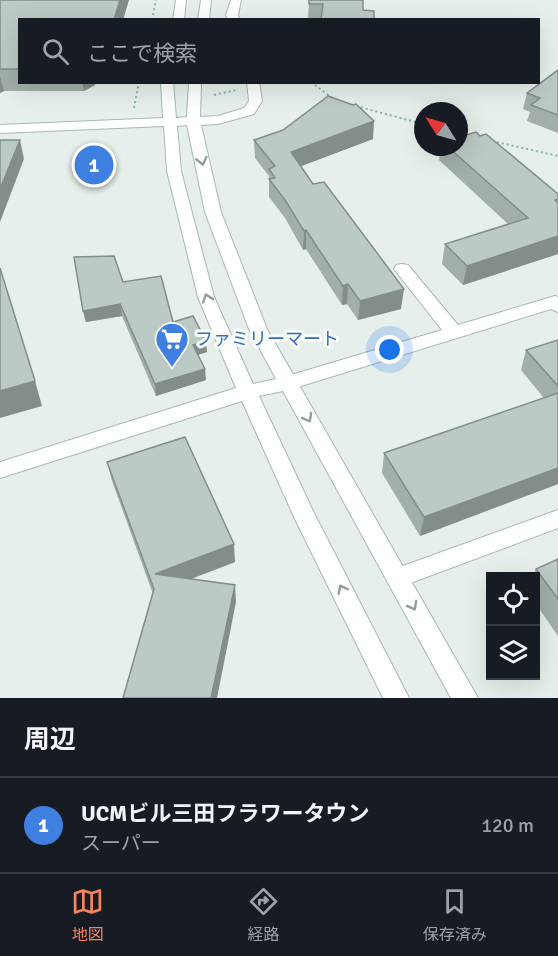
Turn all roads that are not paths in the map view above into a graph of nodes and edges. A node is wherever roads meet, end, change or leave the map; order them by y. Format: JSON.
{"nodes":[{"id":1,"x":181,"y":0,"type":"edge"},
{"id":2,"x":206,"y":0,"type":"edge"},
{"id":3,"x":236,"y":0,"type":"edge"},
{"id":4,"x":178,"y":18,"type":"edge"},
{"id":5,"x":203,"y":18,"type":"edge"},
{"id":6,"x":233,"y":18,"type":"edge"},
{"id":7,"x":167,"y":84,"type":"edge"},
{"id":8,"x":254,"y":84,"type":"edge"},
{"id":9,"x":194,"y":91,"type":"edge"},
{"id":10,"x":193,"y":120,"type":"junction"},
{"id":11,"x":170,"y":122,"type":"junction"},
{"id":12,"x":0,"y":129,"type":"edge"},
{"id":13,"x":402,"y":269,"type":"dead end"},
{"id":14,"x":558,"y":306,"type":"edge"},
{"id":15,"x":454,"y":333,"type":"junction"},
{"id":16,"x":288,"y":383,"type":"junction"},
{"id":17,"x":246,"y":392,"type":"junction"},
{"id":18,"x":0,"y":470,"type":"edge"},
{"id":19,"x":558,"y":519,"type":"edge"},
{"id":20,"x":397,"y":578,"type":"junction"},
{"id":21,"x":396,"y":698,"type":"edge"},
{"id":22,"x":465,"y":698,"type":"edge"}],
"edges":[{"from":1,"to":4,"type":"street"},
{"from":2,"to":5,"type":"street"},
{"from":3,"to":6,"type":"street"},
{"from":7,"to":11,"type":"street"},
{"from":8,"to":10,"type":"street"},
{"from":9,"to":10,"type":"street"},
{"from":10,"to":11,"type":"street"},
{"from":10,"to":16,"type":"street","one_way":true},
{"from":11,"to":12,"type":"street"},
{"from":17,"to":11,"type":"street","one_way":true},
{"from":13,"to":15,"type":"street"},
{"from":14,"to":15,"type":"street"},
{"from":15,"to":16,"type":"street"},
{"from":16,"to":17,"type":"street"},
{"from":16,"to":20,"type":"street","one_way":true},
{"from":17,"to":18,"type":"street"},
{"from":21,"to":17,"type":"street","one_way":true},
{"from":19,"to":20,"type":"street"},
{"from":20,"to":22,"type":"street","one_way":true}]}
